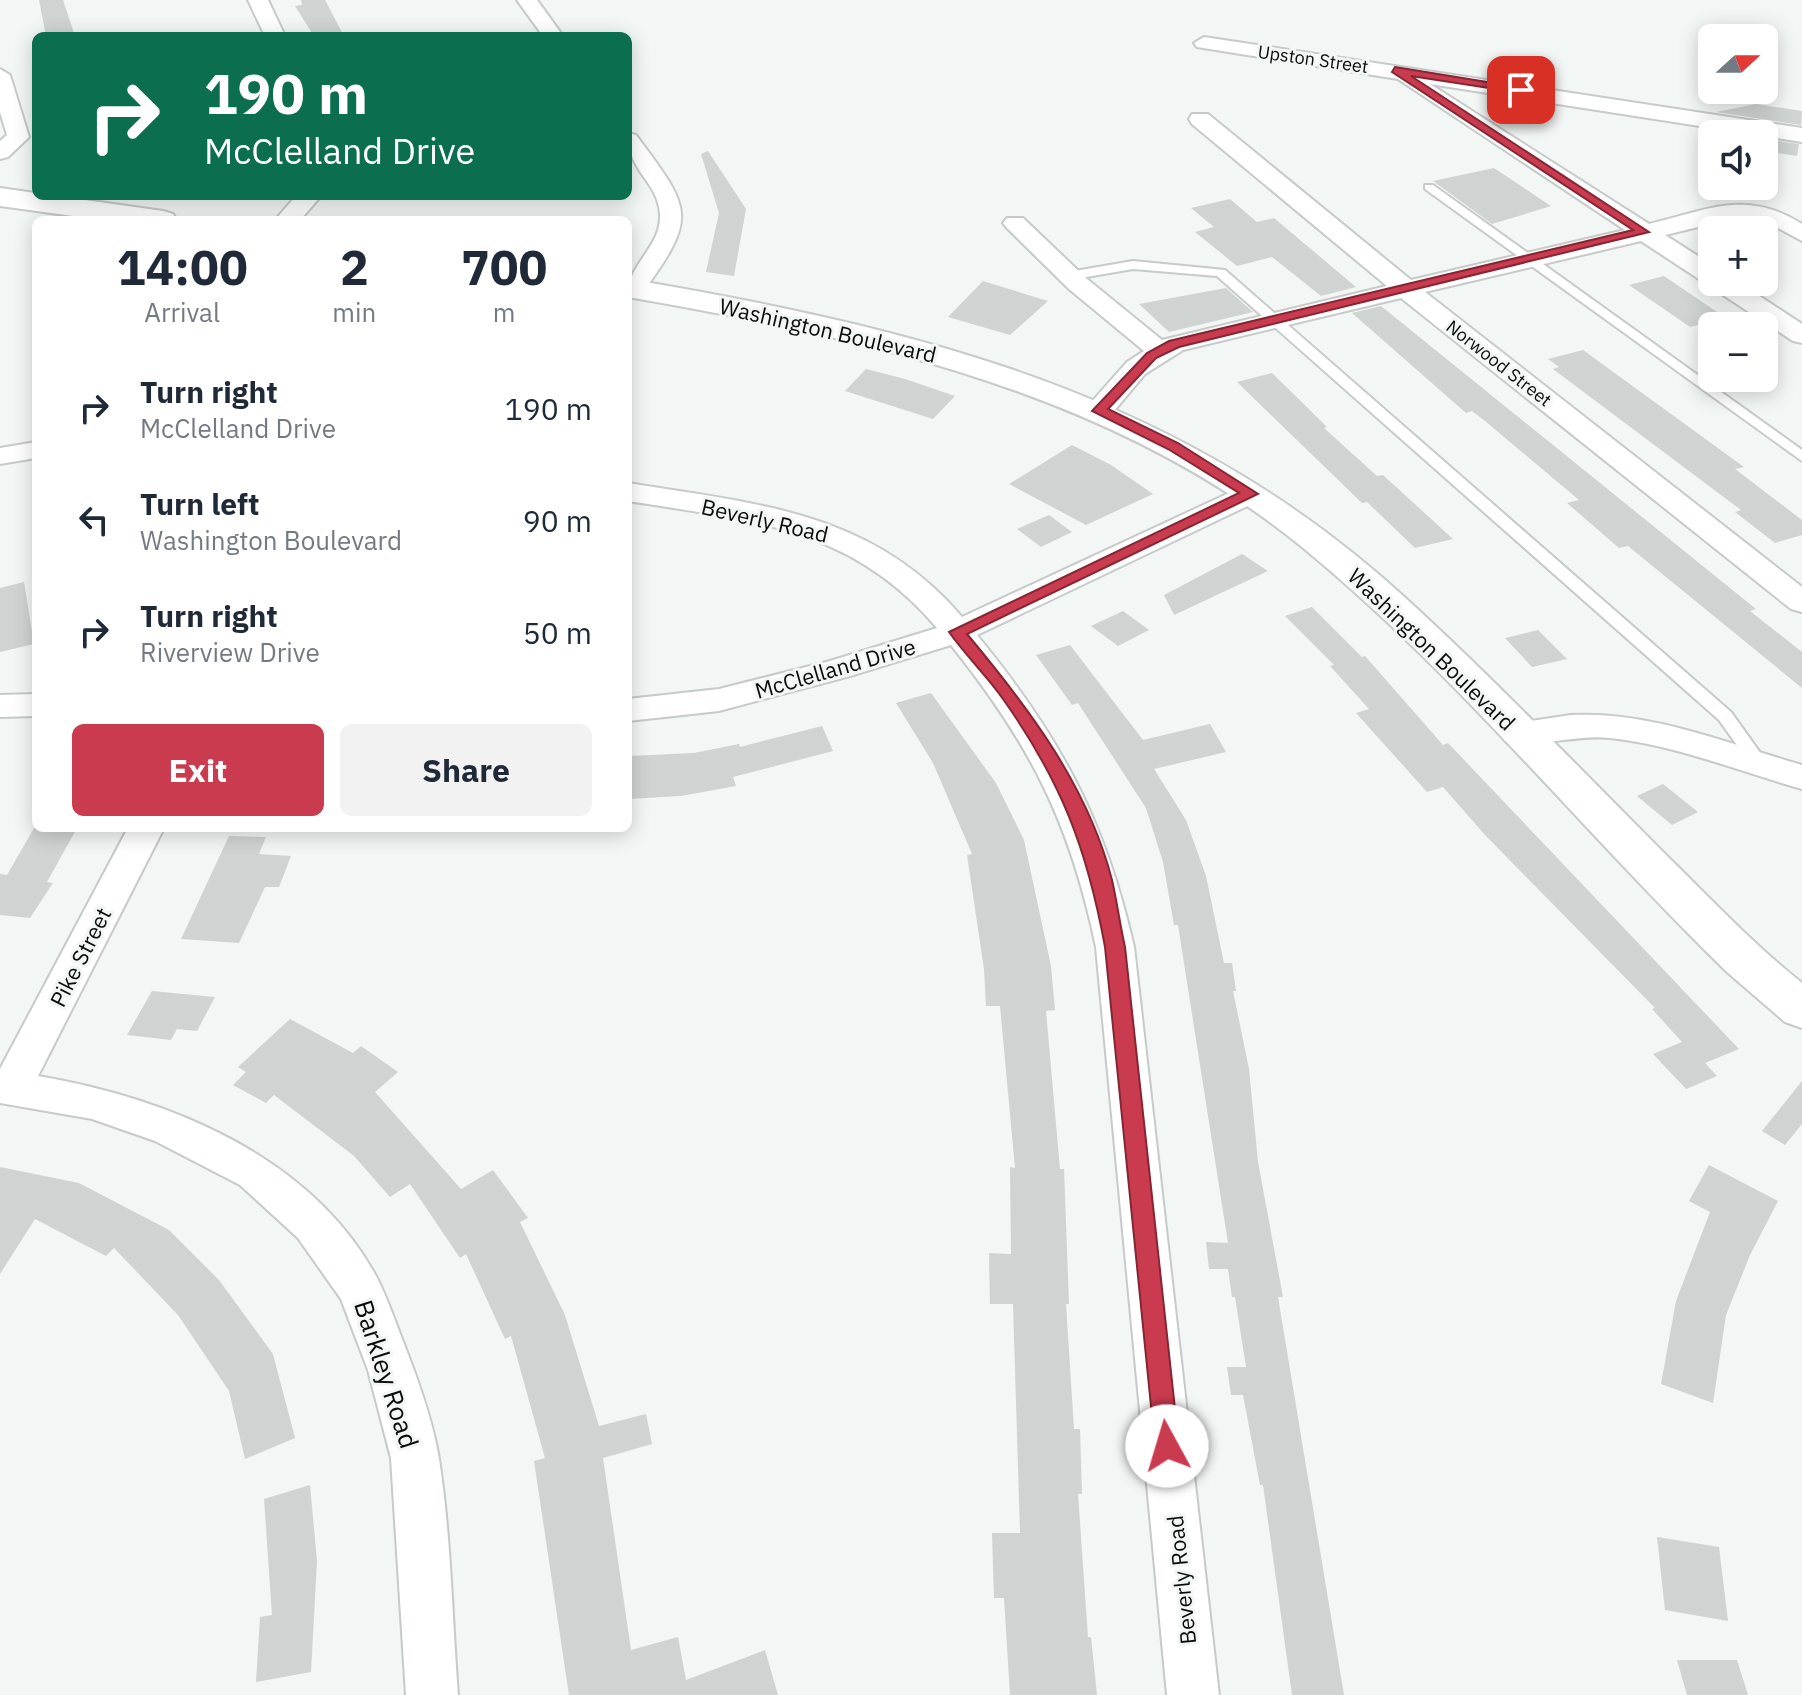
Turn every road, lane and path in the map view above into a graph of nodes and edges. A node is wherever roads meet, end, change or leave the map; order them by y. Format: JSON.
{"nodes":[{"id":1,"x":258,"y":0,"type":"edge"},
{"id":2,"x":527,"y":0,"type":"edge"},
{"id":3,"x":273,"y":32,"type":"edge"},
{"id":4,"x":550,"y":32,"type":"edge"},
{"id":5,"x":1204,"y":43,"type":"dead end"},
{"id":6,"x":1395,"y":70,"type":"junction"},
{"id":7,"x":0,"y":75,"type":"edge"},
{"id":8,"x":1200,"y":119,"type":"dead end"},
{"id":9,"x":1802,"y":135,"type":"edge"},
{"id":10,"x":632,"y":146,"type":"edge"},
{"id":11,"x":0,"y":152,"type":"edge"},
{"id":12,"x":1429,"y":187,"type":"dead end"},
{"id":13,"x":0,"y":197,"type":"edge"},
{"id":14,"x":305,"y":200,"type":"edge"},
{"id":15,"x":135,"y":216,"type":"edge"},
{"id":16,"x":291,"y":216,"type":"edge"},
{"id":17,"x":1015,"y":223,"type":"dead end"},
{"id":18,"x":1643,"y":232,"type":"junction"},
{"id":19,"x":1802,"y":234,"type":"edge"},
{"id":20,"x":1527,"y":260,"type":"junction"},
{"id":21,"x":1698,"y":267,"type":"edge"},
{"id":22,"x":1069,"y":276,"type":"junction"},
{"id":23,"x":632,"y":287,"type":"edge"},
{"id":24,"x":632,"y":288,"type":"edge"},
{"id":25,"x":1407,"y":290,"type":"junction"},
{"id":26,"x":1742,"y":296,"type":"edge"},
{"id":27,"x":1276,"y":320,"type":"junction"},
{"id":28,"x":1802,"y":335,"type":"edge"},
{"id":29,"x":1160,"y":351,"type":"junction"},
{"id":30,"x":1099,"y":411,"type":"junction"},
{"id":31,"x":32,"y":451,"type":"edge"},
{"id":32,"x":0,"y":456,"type":"edge"},
{"id":33,"x":1802,"y":457,"type":"edge"},
{"id":34,"x":632,"y":493,"type":"edge"},
{"id":35,"x":1250,"y":494,"type":"junction"},
{"id":36,"x":1802,"y":602,"type":"edge"},
{"id":37,"x":957,"y":632,"type":"junction"},
{"id":38,"x":32,"y":705,"type":"edge"},
{"id":39,"x":0,"y":706,"type":"edge"},
{"id":40,"x":632,"y":710,"type":"edge"},
{"id":41,"x":1517,"y":733,"type":"junction"},
{"id":42,"x":1760,"y":765,"type":"junction"},
{"id":43,"x":1802,"y":777,"type":"edge"},
{"id":44,"x":144,"y":832,"type":"edge"},
{"id":45,"x":1802,"y":1009,"type":"edge"},
{"id":46,"x":7,"y":1086,"type":"edge"},
{"id":47,"x":432,"y":1695,"type":"edge"},
{"id":48,"x":1193,"y":1695,"type":"edge"}],
"edges":[{"from":1,"to":3,"type":"street"},
{"from":2,"to":4,"type":"street"},
{"from":5,"to":6,"type":"street","name":"Upston Street"},
{"from":6,"to":9,"type":"street","name":"Upston Street"},
{"from":6,"to":18,"type":"street"},
{"from":7,"to":11,"type":"street"},
{"from":8,"to":25,"type":"street","name":"Norwood Street"},
{"from":10,"to":23,"type":"street"},
{"from":12,"to":20,"type":"lane"},
{"from":13,"to":15,"type":"street"},
{"from":14,"to":16,"type":"street"},
{"from":17,"to":22,"type":"street"},
{"from":18,"to":19,"type":"street"},
{"from":18,"to":20,"type":"street"},
{"from":18,"to":21,"type":"street"},
{"from":20,"to":25,"type":"street"},
{"from":20,"to":33,"type":"lane"},
{"from":22,"to":27,"type":"lane"},
{"from":22,"to":29,"type":"street"},
{"from":24,"to":30,"type":"street","name":"Washington Boulevard"},
{"from":25,"to":27,"type":"street"},
{"from":25,"to":36,"type":"street","name":"Norwood Street"},
{"from":26,"to":28,"type":"street"},
{"from":27,"to":29,"type":"street"},
{"from":27,"to":42,"type":"lane"},
{"from":29,"to":30,"type":"street"},
{"from":30,"to":35,"type":"street","name":"Washington Boulevard"},
{"from":31,"to":32,"type":"street"},
{"from":34,"to":37,"type":"street","name":"Beverly Road"},
{"from":35,"to":37,"type":"street","name":"McClelland Drive"},
{"from":35,"to":41,"type":"street","name":"Washington Boulevard"},
{"from":37,"to":40,"type":"street","name":"McClelland Drive"},
{"from":37,"to":48,"type":"street","name":"Beverly Road"},
{"from":38,"to":39,"type":"street"},
{"from":41,"to":42,"type":"street"},
{"from":41,"to":45,"type":"street","name":"Washington Boulevard"},
{"from":42,"to":43,"type":"street"},
{"from":44,"to":46,"type":"street","name":"Pike Street"},
{"from":46,"to":47,"type":"street","name":"Barkley Road"}]}
